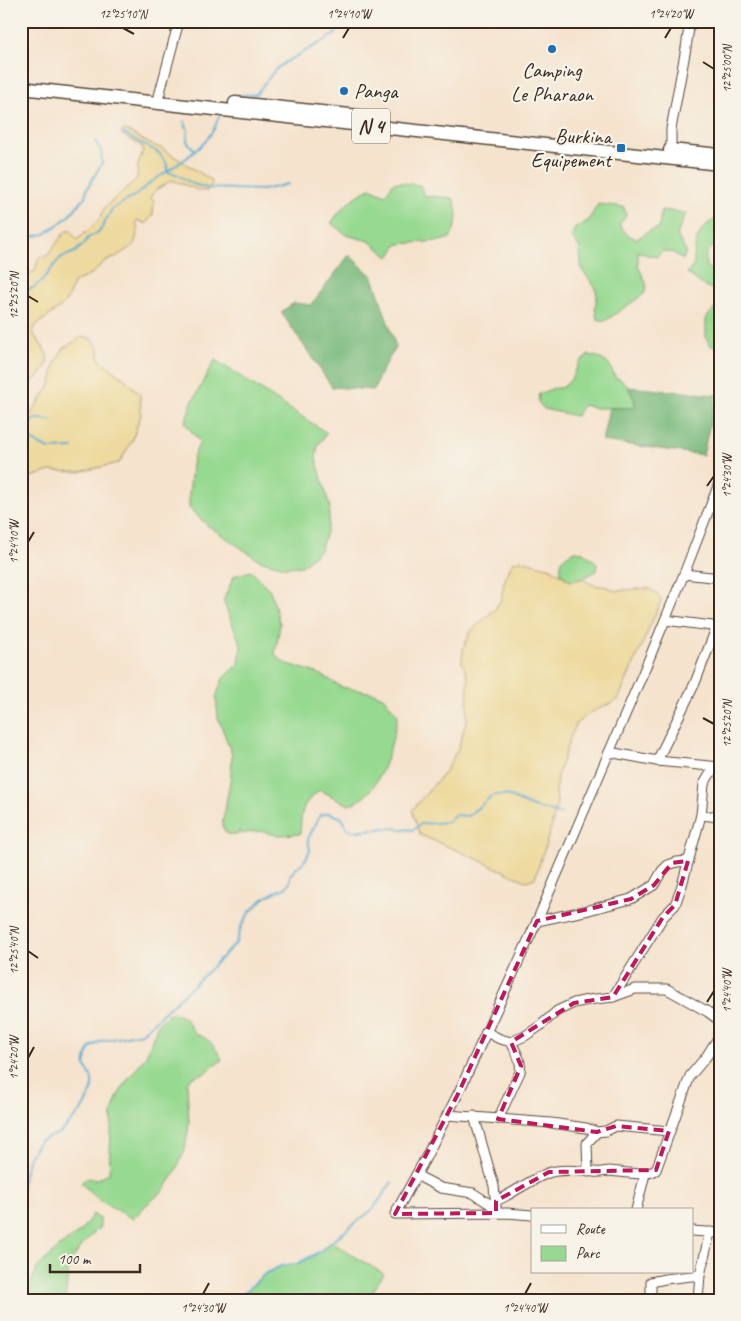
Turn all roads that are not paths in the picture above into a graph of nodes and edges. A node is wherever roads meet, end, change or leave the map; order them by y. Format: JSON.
{"nodes":[{"id":1,"x":179,"y":21,"type":"edge"},
{"id":2,"x":690,"y":21,"type":"edge"},
{"id":3,"x":21,"y":80,"type":"edge"},
{"id":4,"x":21,"y":88,"type":"edge"},
{"id":5,"x":159,"y":96,"type":"junction"},
{"id":6,"x":671,"y":155,"type":"junction"},
{"id":7,"x":720,"y":155,"type":"edge"},
{"id":8,"x":720,"y":164,"type":"edge"},
{"id":9,"x":719,"y":484,"type":"edge"},
{"id":10,"x":684,"y":574,"type":"junction"},
{"id":11,"x":720,"y":578,"type":"edge"},
{"id":12,"x":666,"y":620,"type":"junction"},
{"id":13,"x":718,"y":627,"type":"edge"},
{"id":14,"x":609,"y":752,"type":"junction"},
{"id":15,"x":657,"y":760,"type":"junction"},
{"id":16,"x":719,"y":766,"type":"edge"},
{"id":17,"x":700,"y":815,"type":"junction"},
{"id":18,"x":720,"y":817,"type":"edge"},
{"id":19,"x":688,"y":861,"type":"junction"},
{"id":20,"x":537,"y":921,"type":"junction"},
{"id":21,"x":613,"y":997,"type":"junction"},
{"id":22,"x":720,"y":1021,"type":"edge"},
{"id":23,"x":486,"y":1032,"type":"junction"},
{"id":24,"x":720,"y":1035,"type":"edge"},
{"id":25,"x":511,"y":1042,"type":"junction"},
{"id":26,"x":448,"y":1115,"type":"junction"},
{"id":27,"x":474,"y":1116,"type":"junction"},
{"id":28,"x":498,"y":1119,"type":"junction"},
{"id":29,"x":669,"y":1131,"type":"junction"},
{"id":30,"x":597,"y":1132,"type":"junction"},
{"id":31,"x":588,"y":1172,"type":"junction"},
{"id":32,"x":645,"y":1174,"type":"junction"},
{"id":33,"x":416,"y":1175,"type":"junction"},
{"id":34,"x":496,"y":1207,"type":"junction"},
{"id":35,"x":636,"y":1208,"type":"edge"},
{"id":36,"x":531,"y":1215,"type":"edge"},
{"id":37,"x":694,"y":1230,"type":"edge"},
{"id":38,"x":715,"y":1232,"type":"edge"},
{"id":39,"x":700,"y":1275,"type":"junction"},
{"id":40,"x":651,"y":1300,"type":"edge"},
{"id":41,"x":698,"y":1300,"type":"edge"}],
"edges":[{"from":1,"to":5,"type":"street"},
{"from":2,"to":6,"type":"street"},
{"from":3,"to":5,"type":"highway","number":"N 4"},
{"from":4,"to":6,"type":"highway","number":"N 4"},
{"from":5,"to":6,"type":"highway","number":"N 4"},
{"from":6,"to":7,"type":"highway","number":"N 4"},
{"from":6,"to":8,"type":"highway","number":"N 4"},
{"from":9,"to":10,"type":"street"},
{"from":10,"to":11,"type":"street"},
{"from":10,"to":12,"type":"street"},
{"from":12,"to":13,"type":"street"},
{"from":12,"to":14,"type":"street"},
{"from":13,"to":15,"type":"street"},
{"from":14,"to":15,"type":"street"},
{"from":14,"to":20,"type":"street"},
{"from":15,"to":16,"type":"street"},
{"from":16,"to":17,"type":"street"},
{"from":17,"to":18,"type":"street"},
{"from":17,"to":19,"type":"street"},
{"from":19,"to":20,"type":"street"},
{"from":19,"to":21,"type":"street"},
{"from":20,"to":23,"type":"street"},
{"from":21,"to":22,"type":"street"},
{"from":21,"to":25,"type":"street"},
{"from":23,"to":25,"type":"street"},
{"from":23,"to":26,"type":"street"},
{"from":24,"to":29,"type":"street"},
{"from":25,"to":28,"type":"street"},
{"from":26,"to":27,"type":"street"},
{"from":26,"to":33,"type":"street"},
{"from":27,"to":28,"type":"street"},
{"from":27,"to":34,"type":"street"},
{"from":28,"to":30,"type":"street"},
{"from":29,"to":30,"type":"street"},
{"from":29,"to":32,"type":"street"},
{"from":30,"to":31,"type":"street"},
{"from":31,"to":32,"type":"street"},
{"from":31,"to":34,"type":"street"},
{"from":32,"to":35,"type":"street"},
{"from":33,"to":34,"type":"street"},
{"from":33,"to":34,"type":"street"},
{"from":34,"to":36,"type":"street"},
{"from":37,"to":38,"type":"street"},
{"from":38,"to":39,"type":"street"},
{"from":39,"to":40,"type":"street"},
{"from":39,"to":41,"type":"street"}]}
